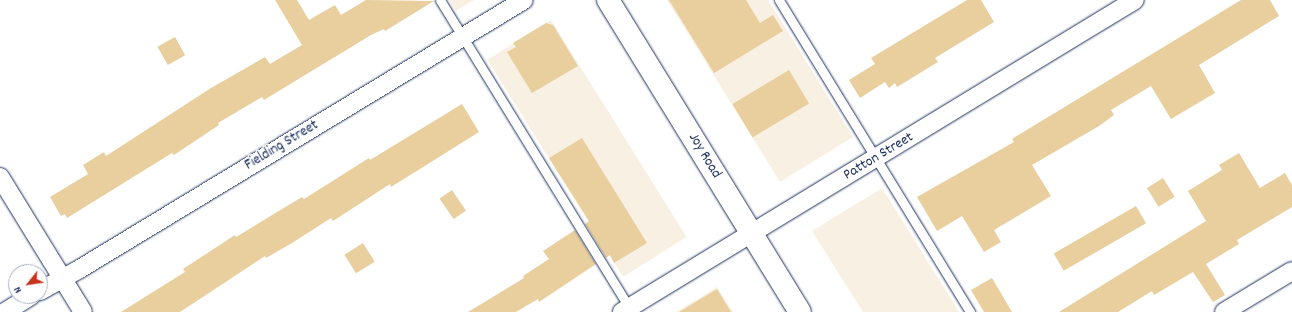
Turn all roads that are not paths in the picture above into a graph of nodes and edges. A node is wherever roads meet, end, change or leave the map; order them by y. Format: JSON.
{"nodes":[{"id":1,"x":440,"y":0,"type":"edge"},
{"id":2,"x":524,"y":0,"type":"edge"},
{"id":3,"x":608,"y":0,"type":"edge"},
{"id":4,"x":779,"y":0,"type":"edge"},
{"id":5,"x":1135,"y":0,"type":"edge"},
{"id":6,"x":462,"y":37,"type":"junction"},
{"id":7,"x":876,"y":158,"type":"junction"},
{"id":8,"x":0,"y":178,"type":"edge"},
{"id":9,"x":751,"y":234,"type":"junction"},
{"id":10,"x":1292,"y":270,"type":"edge"},
{"id":11,"x":62,"y":278,"type":"junction"},
{"id":12,"x":48,"y":286,"type":"edge"},
{"id":13,"x":18,"y":304,"type":"edge"},
{"id":14,"x":628,"y":311,"type":"edge"},
{"id":15,"x":4,"y":312,"type":"edge"},
{"id":16,"x":83,"y":312,"type":"edge"},
{"id":17,"x":800,"y":312,"type":"edge"},
{"id":18,"x":970,"y":312,"type":"edge"},
{"id":19,"x":1224,"y":312,"type":"edge"}],
"edges":[{"from":1,"to":6,"type":"lane"},
{"from":2,"to":6,"type":"street","name":"Fielding Street"},
{"from":3,"to":9,"type":"main road","name":"Joy Road"},
{"from":4,"to":7,"type":"lane"},
{"from":5,"to":7,"type":"street","name":"Patton Street"},
{"from":6,"to":11,"type":"street","name":"Fielding Street"},
{"from":6,"to":14,"type":"lane"},
{"from":7,"to":9,"type":"street","name":"Patton Street"},
{"from":7,"to":18,"type":"lane"},
{"from":8,"to":11,"type":"street"},
{"from":9,"to":14,"type":"street","name":"Patton Street"},
{"from":9,"to":17,"type":"main road","name":"Joy Road"},
{"from":10,"to":19,"type":"street"},
{"from":11,"to":12,"type":"street","name":"Fielding Street"},
{"from":11,"to":16,"type":"street"},
{"from":13,"to":15,"type":"street"}]}
